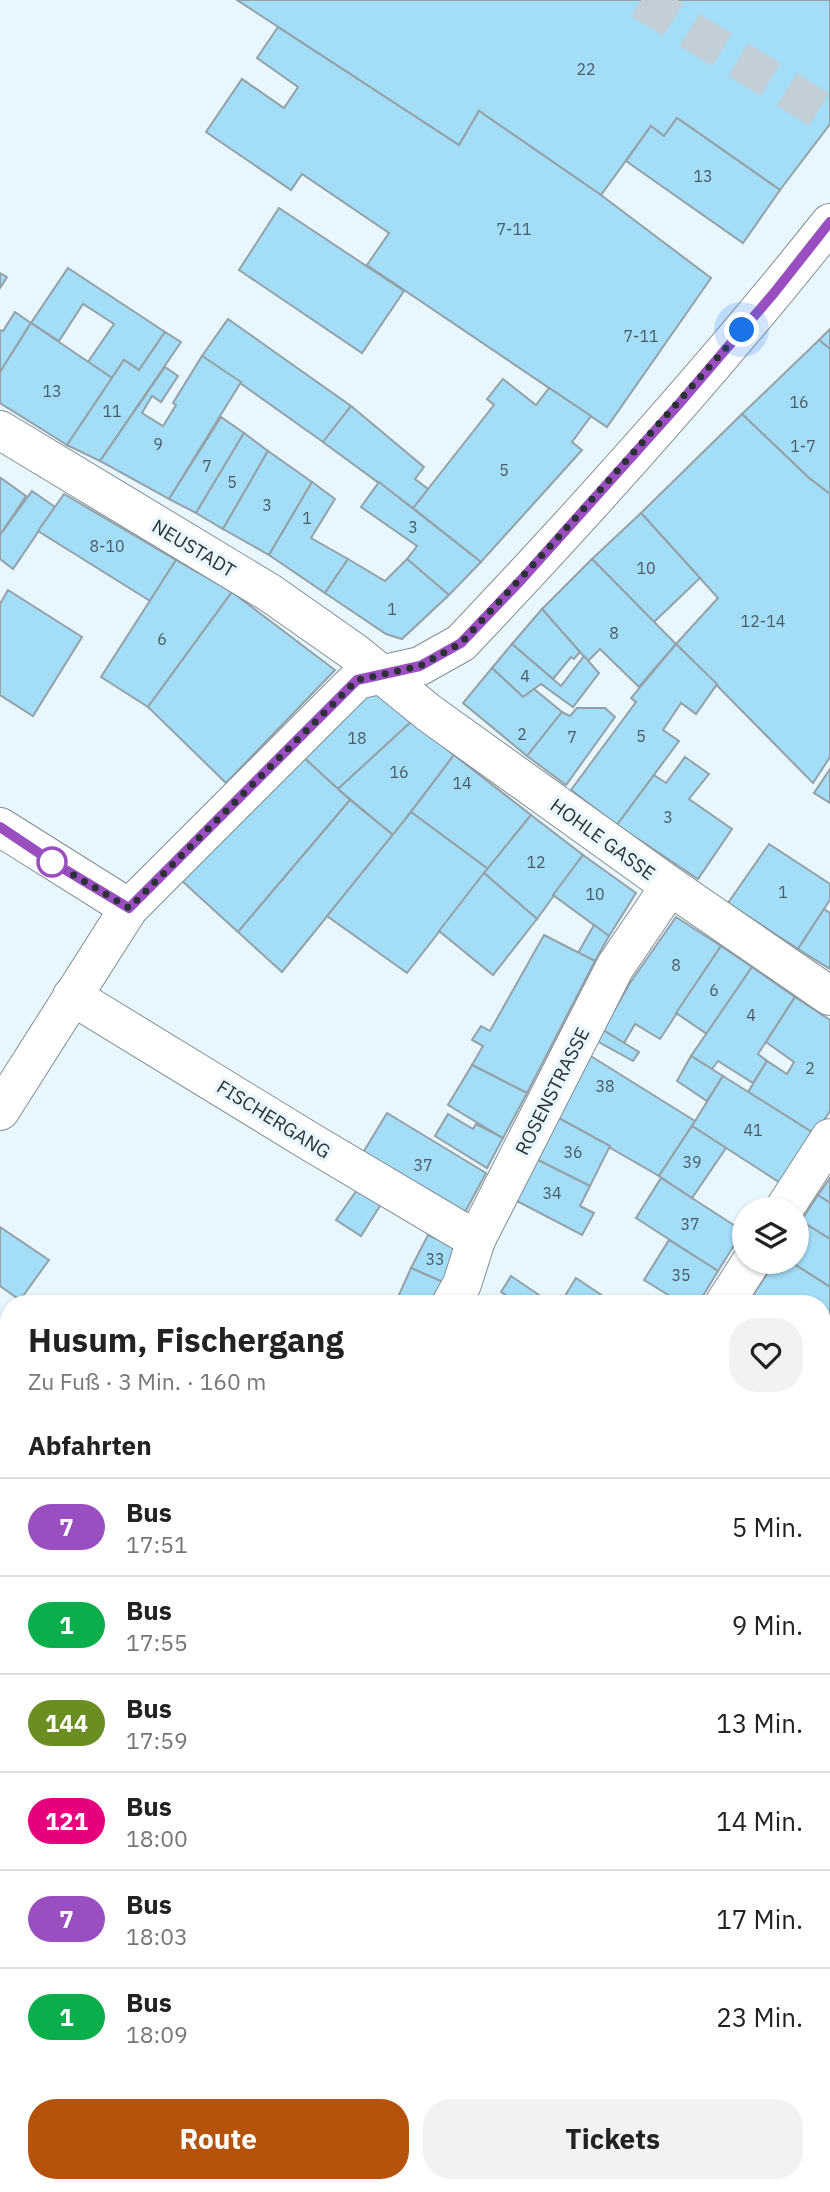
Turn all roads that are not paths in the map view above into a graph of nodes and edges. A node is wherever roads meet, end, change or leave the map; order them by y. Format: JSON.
{"nodes":[{"id":1,"x":830,"y":223,"type":"edge"},
{"id":2,"x":0,"y":430,"type":"edge"},
{"id":3,"x":382,"y":674,"type":"junction"},
{"id":4,"x":0,"y":827,"type":"edge"},
{"id":5,"x":670,"y":886,"type":"junction"},
{"id":6,"x":129,"y":908,"type":"junction"},
{"id":7,"x":72,"y":996,"type":"junction"},
{"id":8,"x":830,"y":996,"type":"edge"},
{"id":9,"x":0,"y":1111,"type":"edge"},
{"id":10,"x":830,"y":1138,"type":"edge"},
{"id":11,"x":792,"y":1197,"type":"edge"},
{"id":12,"x":476,"y":1240,"type":"junction"},
{"id":13,"x":743,"y":1274,"type":"edge"},
{"id":14,"x":456,"y":1295,"type":"edge"},
{"id":15,"x":730,"y":1295,"type":"edge"}],
"edges":[{"from":1,"to":3,"type":"street"},
{"from":2,"to":3,"type":"street","name":"NEUSTADT"},
{"from":3,"to":5,"type":"street","name":"HOHLE GASSE"},
{"from":3,"to":6,"type":"street"},
{"from":4,"to":6,"type":"street"},
{"from":5,"to":8,"type":"street","name":"HOHLE GASSE"},
{"from":5,"to":12,"type":"street","name":"ROSENSTRASSE"},
{"from":6,"to":7,"type":"street"},
{"from":7,"to":9,"type":"street"},
{"from":7,"to":12,"type":"street","name":"FISCHERGANG"},
{"from":10,"to":11,"type":"street"},
{"from":12,"to":14,"type":"street","name":"ROSENSTRASSE"},
{"from":13,"to":15,"type":"street"}]}
